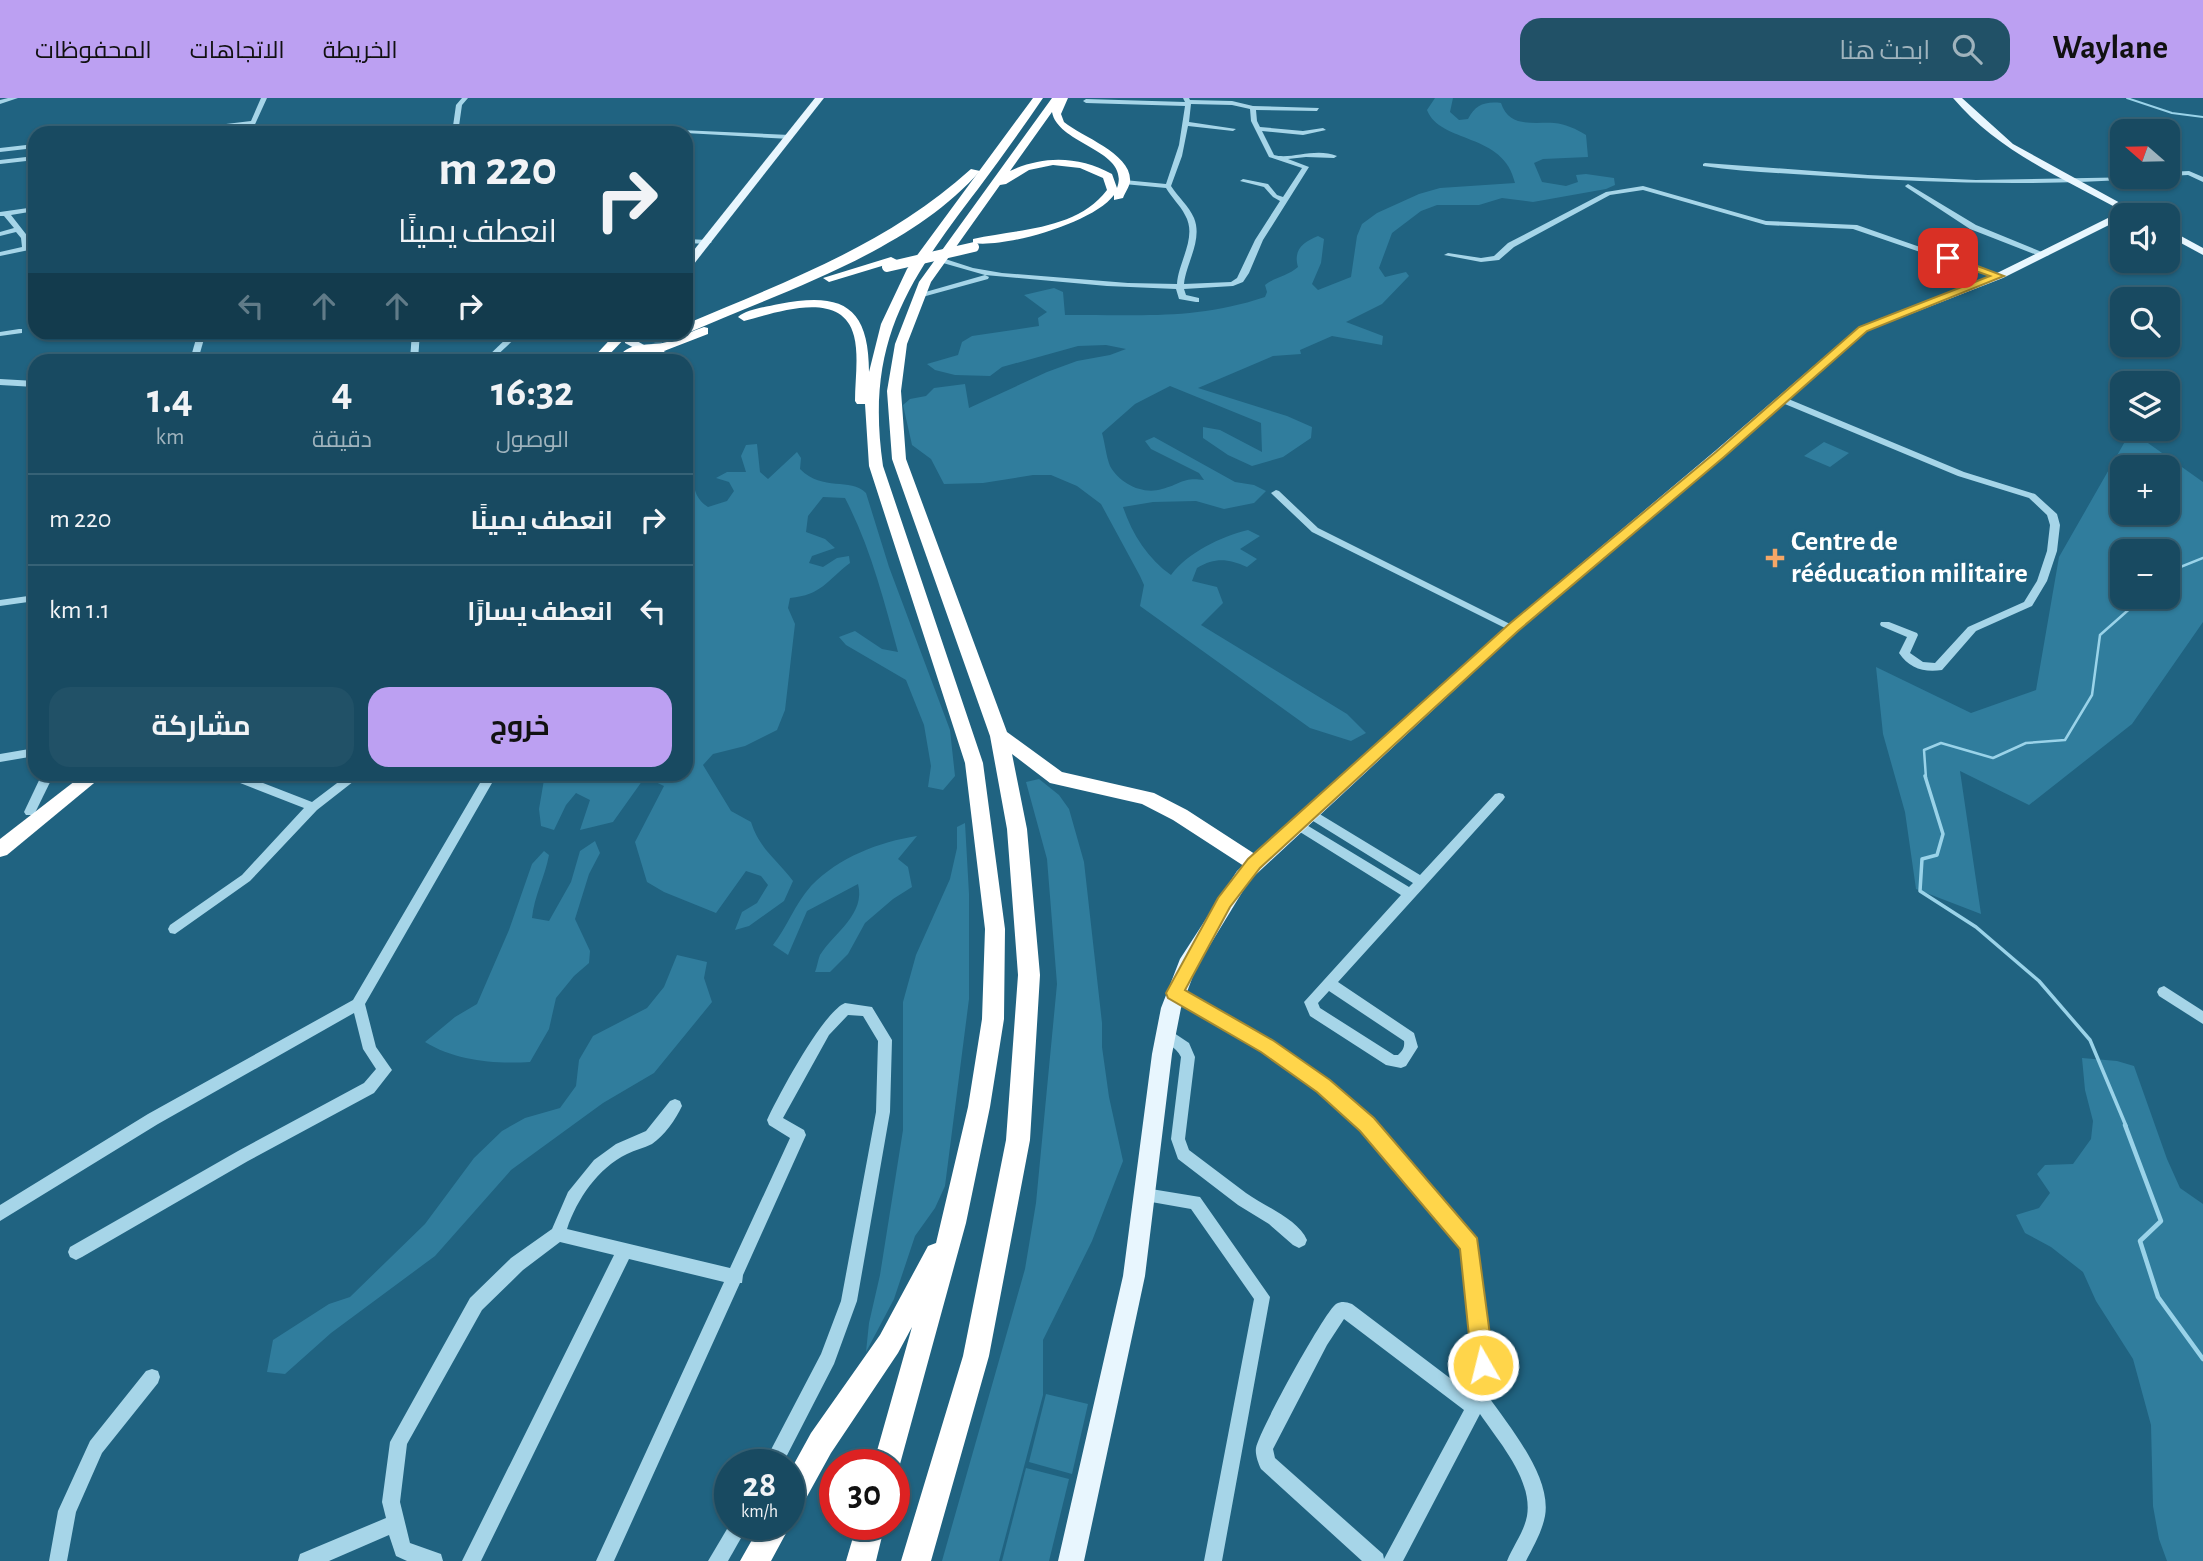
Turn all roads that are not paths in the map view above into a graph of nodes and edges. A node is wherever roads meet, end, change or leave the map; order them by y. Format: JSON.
{"nodes":[{"id":1,"x":15,"y":98,"type":"edge"},
{"id":2,"x":264,"y":98,"type":"edge"},
{"id":3,"x":465,"y":98,"type":"edge"},
{"id":4,"x":820,"y":98,"type":"edge"},
{"id":5,"x":1037,"y":98,"type":"edge"},
{"id":6,"x":1057,"y":98,"type":"edge"},
{"id":7,"x":1063,"y":98,"type":"edge"},
{"id":8,"x":1957,"y":98,"type":"edge"},
{"id":9,"x":0,"y":102,"type":"edge"},
{"id":10,"x":1086,"y":102,"type":"dead end"},
{"id":11,"x":1187,"y":102,"type":"edge"},
{"id":12,"x":1252,"y":108,"type":"junction"},
{"id":13,"x":1317,"y":109,"type":"dead end"},
{"id":14,"x":254,"y":122,"type":"junction"},
{"id":15,"x":1186,"y":124,"type":"junction"},
{"id":16,"x":214,"y":126,"type":"edge"},
{"id":17,"x":252,"y":126,"type":"edge"},
{"id":18,"x":456,"y":126,"type":"edge"},
{"id":19,"x":1258,"y":129,"type":"junction"},
{"id":20,"x":1233,"y":130,"type":"dead end"},
{"id":21,"x":1322,"y":131,"type":"dead end"},
{"id":22,"x":693,"y":133,"type":"edge"},
{"id":23,"x":790,"y":137,"type":"junction"},
{"id":24,"x":28,"y":147,"type":"edge"},
{"id":25,"x":0,"y":150,"type":"edge"},
{"id":26,"x":1334,"y":156,"type":"dead end"},
{"id":27,"x":28,"y":159,"type":"edge"},
{"id":28,"x":1279,"y":160,"type":"junction"},
{"id":29,"x":0,"y":162,"type":"edge"},
{"id":30,"x":1705,"y":165,"type":"dead end"},
{"id":31,"x":2203,"y":172,"type":"edge"},
{"id":32,"x":2180,"y":173,"type":"edge"},
{"id":33,"x":2189,"y":173,"type":"junction"},
{"id":34,"x":2110,"y":179,"type":"edge"},
{"id":35,"x":2203,"y":180,"type":"edge"},
{"id":36,"x":1243,"y":181,"type":"dead end"},
{"id":37,"x":2073,"y":181,"type":"junction"},
{"id":38,"x":1124,"y":182,"type":"junction"},
{"id":39,"x":1168,"y":186,"type":"junction"},
{"id":40,"x":1908,"y":186,"type":"dead end"},
{"id":41,"x":1283,"y":200,"type":"junction"},
{"id":42,"x":2115,"y":203,"type":"edge"},
{"id":43,"x":28,"y":209,"type":"edge"},
{"id":44,"x":3,"y":214,"type":"edge"},
{"id":45,"x":2110,"y":224,"type":"edge"},
{"id":46,"x":18,"y":229,"type":"junction"},
{"id":47,"x":957,"y":233,"type":"junction"},
{"id":48,"x":0,"y":234,"type":"edge"},
{"id":49,"x":2180,"y":239,"type":"edge"},
{"id":50,"x":693,"y":241,"type":"edge"},
{"id":51,"x":708,"y":242,"type":"junction"},
{"id":52,"x":976,"y":244,"type":"junction"},
{"id":53,"x":861,"y":251,"type":"junction"},
{"id":54,"x":2203,"y":251,"type":"edge"},
{"id":55,"x":0,"y":254,"type":"edge"},
{"id":56,"x":1448,"y":255,"type":"dead end"},
{"id":57,"x":2045,"y":255,"type":"junction"},
{"id":58,"x":693,"y":259,"type":"edge"},
{"id":59,"x":939,"y":259,"type":"junction"},
{"id":60,"x":889,"y":263,"type":"junction"},
{"id":61,"x":839,"y":274,"type":"junction"},
{"id":62,"x":992,"y":276,"type":"junction"},
{"id":63,"x":1999,"y":276,"type":"junction"},
{"id":64,"x":1179,"y":287,"type":"junction"},
{"id":65,"x":918,"y":297,"type":"junction"},
{"id":66,"x":1196,"y":300,"type":"dead end"},
{"id":67,"x":746,"y":312,"type":"junction"},
{"id":68,"x":693,"y":327,"type":"edge"},
{"id":69,"x":693,"y":329,"type":"edge"},
{"id":70,"x":19,"y":331,"type":"dead end"},
{"id":71,"x":0,"y":334,"type":"edge"},
{"id":72,"x":693,"y":336,"type":"edge"},
{"id":73,"x":693,"y":339,"type":"edge"},
{"id":74,"x":509,"y":340,"type":"edge"},
{"id":75,"x":618,"y":340,"type":"edge"},
{"id":76,"x":629,"y":340,"type":"edge"},
{"id":77,"x":669,"y":340,"type":"edge"},
{"id":78,"x":684,"y":340,"type":"edge"},
{"id":79,"x":692,"y":340,"type":"edge"},
{"id":80,"x":651,"y":353,"type":"edge"},
{"id":81,"x":494,"y":354,"type":"edge"},
{"id":82,"x":603,"y":354,"type":"edge"},
{"id":83,"x":0,"y":382,"type":"edge"},
{"id":84,"x":28,"y":384,"type":"edge"},
{"id":85,"x":1783,"y":400,"type":"junction"},
{"id":86,"x":873,"y":454,"type":"junction"},
{"id":87,"x":1276,"y":493,"type":"dead end"},
{"id":88,"x":28,"y":599,"type":"edge"},
{"id":89,"x":0,"y":603,"type":"edge"},
{"id":90,"x":1885,"y":624,"type":"dead end"},
{"id":91,"x":1513,"y":628,"type":"junction"},
{"id":92,"x":999,"y":736,"type":"junction"},
{"id":93,"x":28,"y":753,"type":"edge"},
{"id":94,"x":0,"y":758,"type":"edge"},
{"id":95,"x":1047,"y":771,"type":"junction"},
{"id":96,"x":45,"y":781,"type":"edge"},
{"id":97,"x":70,"y":781,"type":"edge"},
{"id":98,"x":87,"y":781,"type":"edge"},
{"id":99,"x":247,"y":781,"type":"edge"},
{"id":100,"x":348,"y":781,"type":"edge"},
{"id":101,"x":486,"y":781,"type":"edge"},
{"id":102,"x":1009,"y":790,"type":"junction"},
{"id":103,"x":1499,"y":797,"type":"dead end"},
{"id":104,"x":313,"y":807,"type":"junction"},
{"id":105,"x":30,"y":812,"type":"junction"},
{"id":106,"x":1303,"y":818,"type":"junction"},
{"id":107,"x":0,"y":836,"type":"edge"},
{"id":108,"x":0,"y":850,"type":"edge"},
{"id":109,"x":1254,"y":863,"type":"junction"},
{"id":110,"x":1422,"y":882,"type":"junction"},
{"id":111,"x":1411,"y":895,"type":"junction"},
{"id":112,"x":175,"y":929,"type":"dead end"},
{"id":113,"x":1328,"y":983,"type":"junction"},
{"id":114,"x":2164,"y":992,"type":"dead end"},
{"id":115,"x":1175,"y":993,"type":"junction"},
{"id":116,"x":358,"y":1004,"type":"junction"},
{"id":117,"x":2203,"y":1018,"type":"edge"},
{"id":118,"x":1165,"y":1032,"type":"junction"},
{"id":119,"x":675,"y":1106,"type":"dead end"},
{"id":120,"x":1145,"y":1195,"type":"junction"},
{"id":121,"x":0,"y":1214,"type":"edge"},
{"id":122,"x":954,"y":1223,"type":"junction"},
{"id":123,"x":558,"y":1234,"type":"junction"},
{"id":124,"x":1299,"y":1240,"type":"dead end"},
{"id":125,"x":625,"y":1251,"type":"junction"},
{"id":126,"x":76,"y":1252,"type":"dead end"},
{"id":127,"x":736,"y":1277,"type":"junction"},
{"id":128,"x":152,"y":1377,"type":"dead end"},
{"id":129,"x":1477,"y":1402,"type":"junction"},
{"id":130,"x":780,"y":1449,"type":"edge"},
{"id":131,"x":891,"y":1449,"type":"edge"},
{"id":132,"x":805,"y":1472,"type":"edge"},
{"id":133,"x":396,"y":1523,"type":"junction"},
{"id":134,"x":730,"y":1540,"type":"edge"},
{"id":135,"x":767,"y":1540,"type":"edge"},
{"id":136,"x":867,"y":1540,"type":"edge"},
{"id":137,"x":403,"y":1556,"type":"edge"},
{"id":138,"x":58,"y":1561,"type":"edge"},
{"id":139,"x":307,"y":1561,"type":"edge"},
{"id":140,"x":434,"y":1561,"type":"edge"},
{"id":141,"x":471,"y":1561,"type":"edge"},
{"id":142,"x":605,"y":1561,"type":"edge"},
{"id":143,"x":717,"y":1561,"type":"edge"},
{"id":144,"x":755,"y":1561,"type":"edge"},
{"id":145,"x":861,"y":1561,"type":"edge"},
{"id":146,"x":916,"y":1561,"type":"edge"},
{"id":147,"x":1071,"y":1561,"type":"edge"},
{"id":148,"x":1213,"y":1561,"type":"edge"},
{"id":149,"x":1376,"y":1561,"type":"edge"},
{"id":150,"x":1393,"y":1561,"type":"edge"},
{"id":151,"x":1517,"y":1561,"type":"edge"}],
"edges":[{"from":1,"to":9,"type":"street"},
{"from":2,"to":14,"type":"street"},
{"from":3,"to":18,"type":"street"},
{"from":4,"to":23,"type":"main road"},
{"from":5,"to":53,"type":"highway"},
{"from":5,"to":86,"type":"highway"},
{"from":6,"to":47,"type":"highway"},
{"from":7,"to":38,"type":"highway"},
{"from":8,"to":37,"type":"main road"},
{"from":10,"to":11,"type":"street"},
{"from":11,"to":12,"type":"street"},
{"from":11,"to":15,"type":"street"},
{"from":12,"to":13,"type":"street"},
{"from":12,"to":19,"type":"street"},
{"from":14,"to":16,"type":"street"},
{"from":14,"to":17,"type":"street"},
{"from":15,"to":20,"type":"street"},
{"from":15,"to":39,"type":"street"},
{"from":19,"to":21,"type":"street"},
{"from":19,"to":28,"type":"street"},
{"from":22,"to":23,"type":"street"},
{"from":23,"to":51,"type":"main road"},
{"from":24,"to":25,"type":"street"},
{"from":26,"to":28,"type":"street"},
{"from":27,"to":29,"type":"street"},
{"from":28,"to":41,"type":"street"},
{"from":30,"to":37,"type":"street"},
{"from":31,"to":33,"type":"street"},
{"from":32,"to":33,"type":"street"},
{"from":33,"to":35,"type":"street"},
{"from":34,"to":37,"type":"street"},
{"from":36,"to":41,"type":"street"},
{"from":37,"to":42,"type":"main road"},
{"from":38,"to":39,"type":"street"},
{"from":38,"to":52,"type":"highway"},
{"from":39,"to":64,"type":"street"},
{"from":40,"to":57,"type":"street"},
{"from":41,"to":64,"type":"street"},
{"from":43,"to":44,"type":"street"},
{"from":44,"to":46,"type":"street"},
{"from":45,"to":57,"type":"main road"},
{"from":46,"to":48,"type":"street"},
{"from":46,"to":55,"type":"street"},
{"from":47,"to":52,"type":"highway"},
{"from":47,"to":59,"type":"highway"},
{"from":49,"to":54,"type":"main road"},
{"from":50,"to":51,"type":"street"},
{"from":51,"to":58,"type":"main road"},
{"from":52,"to":60,"type":"highway","bridge":true},
{"from":53,"to":67,"type":"highway"},
{"from":53,"to":68,"type":"highway"},
{"from":56,"to":63,"type":"street"},
{"from":57,"to":63,"type":"main road"},
{"from":59,"to":62,"type":"street"},
{"from":59,"to":65,"type":"highway"},
{"from":60,"to":61,"type":"highway"},
{"from":60,"to":67,"type":"highway"},
{"from":61,"to":67,"type":"highway"},
{"from":61,"to":72,"type":"highway"},
{"from":62,"to":64,"type":"street"},
{"from":62,"to":65,"type":"street"},
{"from":63,"to":85,"type":"main road"},
{"from":64,"to":66,"type":"street"},
{"from":65,"to":92,"type":"highway"},
{"from":67,"to":69,"type":"highway"},
{"from":67,"to":73,"type":"highway"},
{"from":67,"to":86,"type":"highway"},
{"from":70,"to":71,"type":"street"},
{"from":74,"to":81,"type":"street"},
{"from":75,"to":82,"type":"highway"},
{"from":76,"to":80,"type":"main road"},
{"from":77,"to":80,"type":"highway"},
{"from":78,"to":80,"type":"highway"},
{"from":79,"to":80,"type":"highway"},
{"from":83,"to":84,"type":"street"},
{"from":85,"to":90,"type":"street"},
{"from":85,"to":91,"type":"main road"},
{"from":86,"to":122,"type":"highway"},
{"from":87,"to":91,"type":"street"},
{"from":88,"to":89,"type":"street"},
{"from":91,"to":106,"type":"main road"},
{"from":92,"to":95,"type":"highway"},
{"from":92,"to":102,"type":"highway"},
{"from":93,"to":94,"type":"street"},
{"from":95,"to":102,"type":"highway"},
{"from":95,"to":109,"type":"highway"},
{"from":96,"to":105,"type":"street"},
{"from":97,"to":105,"type":"highway"},
{"from":98,"to":108,"type":"highway"},
{"from":99,"to":104,"type":"street"},
{"from":100,"to":104,"type":"street"},
{"from":101,"to":116,"type":"street"},
{"from":102,"to":146,"type":"highway"},
{"from":103,"to":110,"type":"street"},
{"from":104,"to":112,"type":"street"},
{"from":105,"to":107,"type":"highway"},
{"from":106,"to":109,"type":"main road"},
{"from":106,"to":110,"type":"street"},
{"from":106,"to":111,"type":"street"},
{"from":109,"to":115,"type":"main road"},
{"from":110,"to":111,"type":"street"},
{"from":111,"to":113,"type":"street"},
{"from":113,"to":113,"type":"street"},
{"from":114,"to":117,"type":"street"},
{"from":115,"to":118,"type":"main road"},
{"from":115,"to":129,"type":"street"},
{"from":116,"to":121,"type":"street"},
{"from":116,"to":126,"type":"street"},
{"from":118,"to":120,"type":"main road"},
{"from":118,"to":124,"type":"street"},
{"from":119,"to":123,"type":"street"},
{"from":120,"to":147,"type":"main road"},
{"from":120,"to":148,"type":"street"},
{"from":122,"to":131,"type":"highway"},
{"from":122,"to":132,"type":"highway"},
{"from":123,"to":125,"type":"street"},
{"from":123,"to":133,"type":"street"},
{"from":125,"to":127,"type":"street"},
{"from":125,"to":141,"type":"street"},
{"from":127,"to":130,"type":"street"},
{"from":127,"to":142,"type":"street"},
{"from":128,"to":138,"type":"street"},
{"from":129,"to":149,"type":"street"},
{"from":129,"to":150,"type":"street"},
{"from":129,"to":151,"type":"street"},
{"from":133,"to":137,"type":"street"},
{"from":133,"to":139,"type":"street"},
{"from":134,"to":143,"type":"street"},
{"from":135,"to":144,"type":"highway"},
{"from":136,"to":145,"type":"highway"},
{"from":137,"to":140,"type":"street"}]}
